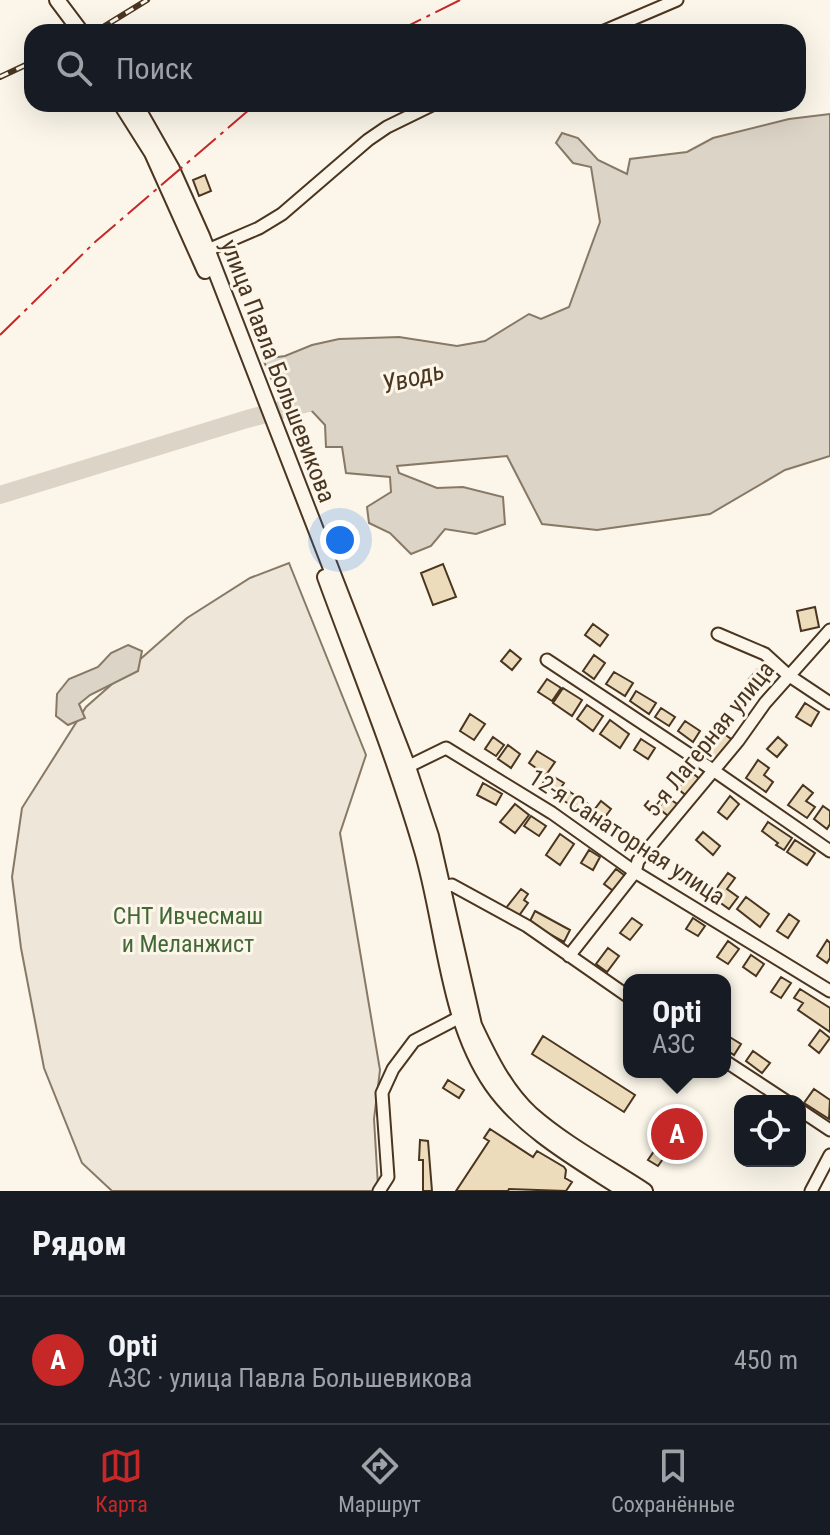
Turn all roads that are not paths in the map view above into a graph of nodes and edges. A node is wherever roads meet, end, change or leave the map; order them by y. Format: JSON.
{"nodes":[{"id":1,"x":46,"y":0,"type":"edge"},
{"id":2,"x":57,"y":0,"type":"edge"},
{"id":3,"x":677,"y":0,"type":"edge"},
{"id":4,"x":63,"y":24,"type":"edge"},
{"id":5,"x":75,"y":24,"type":"edge"},
{"id":6,"x":621,"y":24,"type":"edge"},
{"id":7,"x":126,"y":112,"type":"edge"},
{"id":8,"x":140,"y":112,"type":"edge"},
{"id":9,"x":418,"y":112,"type":"edge"},
{"id":10,"x":203,"y":252,"type":"junction"},
{"id":11,"x":830,"y":630,"type":"edge"},
{"id":12,"x":718,"y":634,"type":"dead end"},
{"id":13,"x":547,"y":660,"type":"dead end"},
{"id":14,"x":788,"y":675,"type":"junction"},
{"id":15,"x":830,"y":703,"type":"edge"},
{"id":16,"x":402,"y":769,"type":"junction"},
{"id":17,"x":714,"y":771,"type":"junction"},
{"id":18,"x":830,"y":851,"type":"edge"},
{"id":19,"x":635,"y":872,"type":"junction"},
{"id":20,"x":442,"y":887,"type":"junction"},
{"id":21,"x":569,"y":956,"type":"junction"},
{"id":22,"x":830,"y":991,"type":"edge"},
{"id":23,"x":623,"y":993,"type":"edge"},
{"id":24,"x":460,"y":1017,"type":"junction"},
{"id":25,"x":731,"y":1065,"type":"edge"},
{"id":26,"x":777,"y":1095,"type":"edge"},
{"id":27,"x":806,"y":1114,"type":"edge"},
{"id":28,"x":830,"y":1130,"type":"edge"},
{"id":29,"x":830,"y":1155,"type":"edge"},
{"id":30,"x":388,"y":1177,"type":"junction"},
{"id":31,"x":379,"y":1191,"type":"edge"},
{"id":32,"x":391,"y":1191,"type":"edge"},
{"id":33,"x":625,"y":1191,"type":"edge"},
{"id":34,"x":645,"y":1191,"type":"edge"},
{"id":35,"x":811,"y":1191,"type":"edge"}],
"edges":[{"from":1,"to":4,"type":"main road"},
{"from":2,"to":5,"type":"main road"},
{"from":3,"to":6,"type":"street"},
{"from":7,"to":10,"type":"main road","name":"улица Павла Большевикова"},
{"from":8,"to":10,"type":"main road","name":"улица Павла Большевикова"},
{"from":9,"to":10,"type":"street"},
{"from":10,"to":16,"type":"main road","name":"улица Павла Большевикова"},
{"from":11,"to":14,"type":"street","name":"5-я Лагерная улица"},
{"from":12,"to":14,"type":"street"},
{"from":13,"to":17,"type":"street"},
{"from":14,"to":15,"type":"street"},
{"from":14,"to":17,"type":"street","name":"5-я Лагерная улица"},
{"from":16,"to":19,"type":"street","name":"12-я Санаторная улица"},
{"from":16,"to":20,"type":"main road","name":"улица Павла Большевикова"},
{"from":16,"to":24,"type":"main road","name":"улица Павла Большевикова"},
{"from":17,"to":18,"type":"street"},
{"from":17,"to":19,"type":"street","name":"5-я Лагерная улица"},
{"from":19,"to":21,"type":"street","name":"5-я Лагерная улица"},
{"from":19,"to":22,"type":"street","name":"12-я Санаторная улица"},
{"from":20,"to":21,"type":"street"},
{"from":20,"to":34,"type":"main road","name":"улица Павла Большевикова"},
{"from":21,"to":23,"type":"street"},
{"from":24,"to":30,"type":"street"},
{"from":24,"to":33,"type":"main road","name":"улица Павла Большевикова"},
{"from":25,"to":26,"type":"street"},
{"from":27,"to":28,"type":"street"},
{"from":29,"to":35,"type":"street"},
{"from":30,"to":31,"type":"street"},
{"from":30,"to":32,"type":"street"}]}
